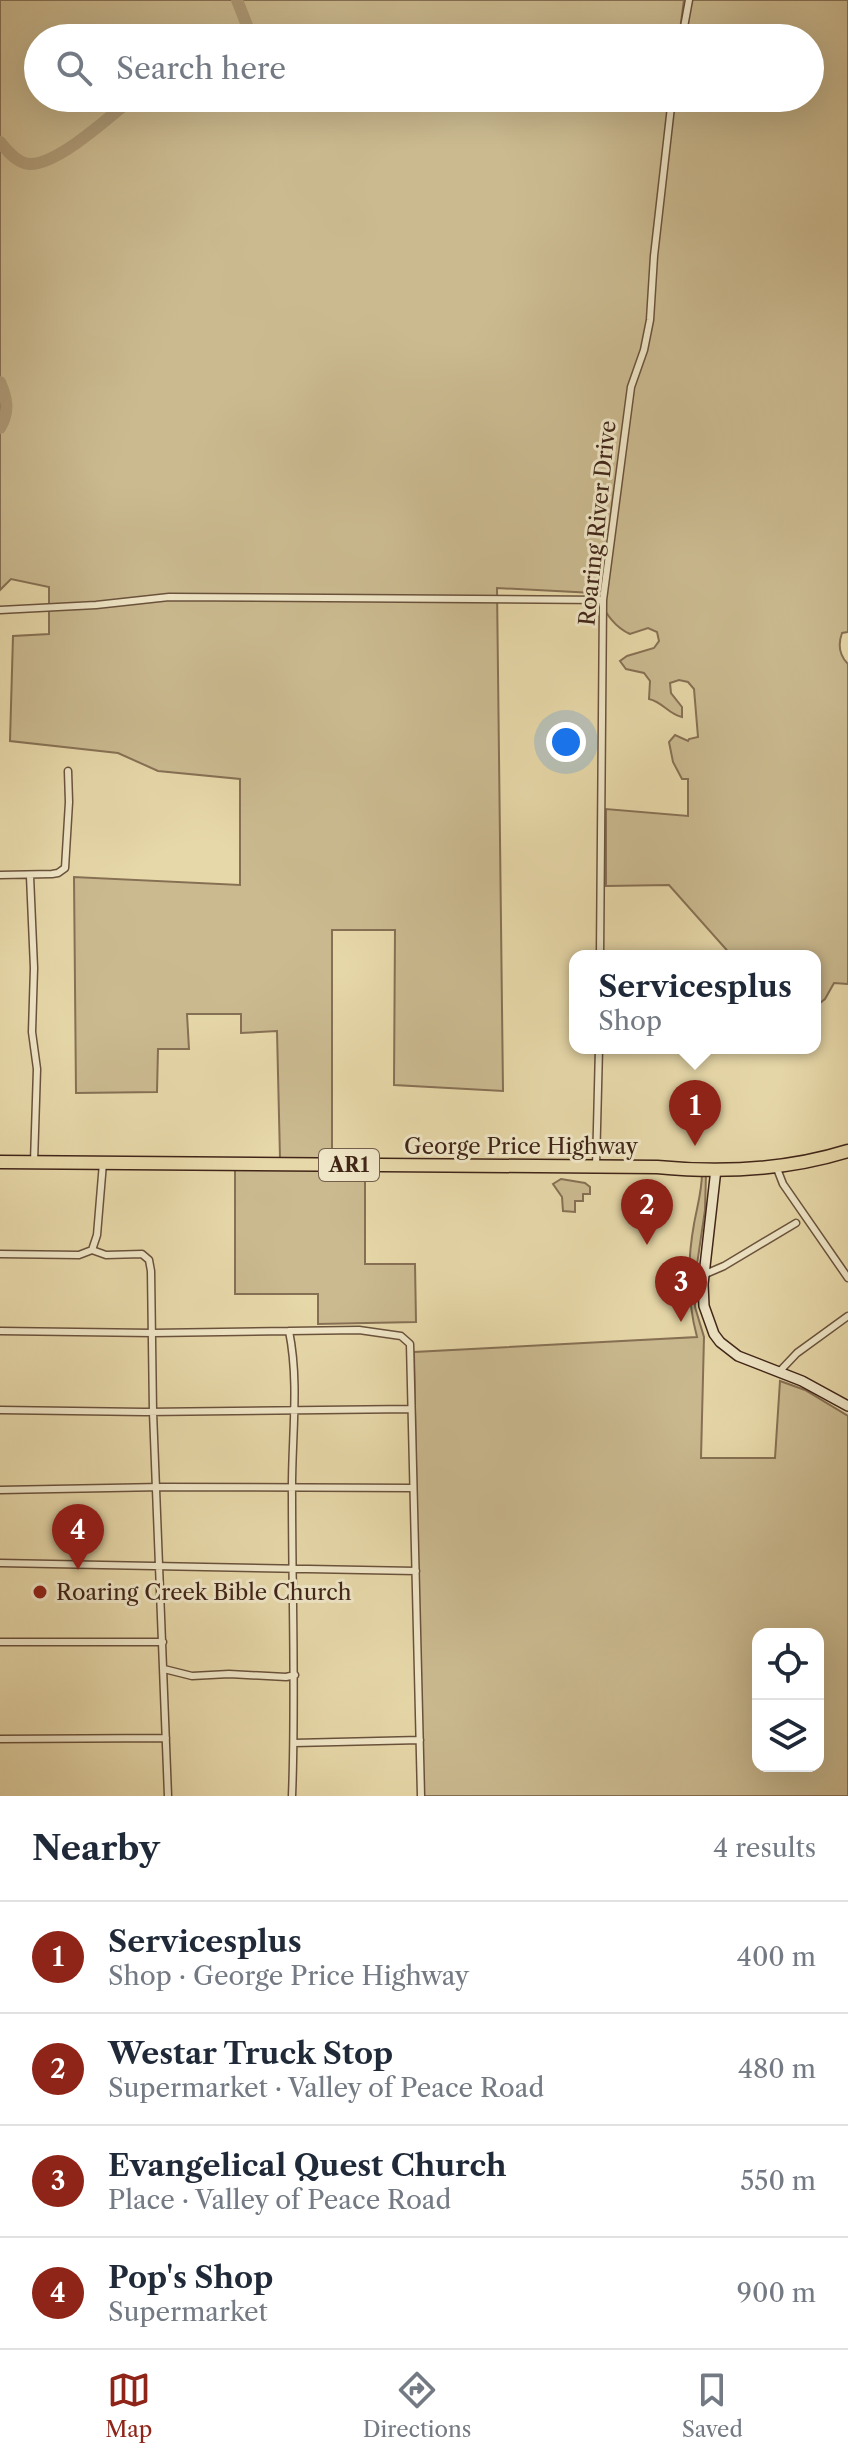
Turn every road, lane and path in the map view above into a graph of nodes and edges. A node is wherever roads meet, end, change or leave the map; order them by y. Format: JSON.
{"nodes":[{"id":1,"x":689,"y":0,"type":"edge"},
{"id":2,"x":685,"y":24,"type":"edge"},
{"id":3,"x":670,"y":112,"type":"edge"},
{"id":4,"x":603,"y":600,"type":"junction"},
{"id":5,"x":0,"y":610,"type":"edge"},
{"id":6,"x":68,"y":771,"type":"dead end"},
{"id":7,"x":0,"y":875,"type":"edge"},
{"id":8,"x":30,"y":876,"type":"junction"},
{"id":9,"x":600,"y":950,"type":"edge"},
{"id":10,"x":599,"y":1054,"type":"edge"},
{"id":11,"x":848,"y":1151,"type":"edge"},
{"id":12,"x":0,"y":1162,"type":"edge"},
{"id":13,"x":34,"y":1162,"type":"junction"},
{"id":14,"x":103,"y":1163,"type":"junction"},
{"id":15,"x":776,"y":1166,"type":"junction"},
{"id":16,"x":596,"y":1167,"type":"junction"},
{"id":17,"x":716,"y":1169,"type":"junction"},
{"id":18,"x":796,"y":1223,"type":"dead end"},
{"id":19,"x":92,"y":1250,"type":"junction"},
{"id":20,"x":0,"y":1254,"type":"edge"},
{"id":21,"x":703,"y":1275,"type":"junction"},
{"id":22,"x":848,"y":1278,"type":"edge"},
{"id":23,"x":848,"y":1316,"type":"edge"},
{"id":24,"x":0,"y":1331,"type":"edge"},
{"id":25,"x":289,"y":1331,"type":"junction"},
{"id":26,"x":153,"y":1333,"type":"junction"},
{"id":27,"x":779,"y":1372,"type":"junction"},
{"id":28,"x":848,"y":1406,"type":"edge"},
{"id":29,"x":411,"y":1409,"type":"junction"},
{"id":30,"x":0,"y":1410,"type":"edge"},
{"id":31,"x":293,"y":1410,"type":"junction"},
{"id":32,"x":153,"y":1412,"type":"junction"},
{"id":33,"x":157,"y":1487,"type":"junction"},
{"id":34,"x":292,"y":1487,"type":"junction"},
{"id":35,"x":412,"y":1488,"type":"junction"},
{"id":36,"x":0,"y":1490,"type":"edge"},
{"id":37,"x":0,"y":1563,"type":"edge"},
{"id":38,"x":159,"y":1566,"type":"junction"},
{"id":39,"x":292,"y":1568,"type":"junction"},
{"id":40,"x":416,"y":1571,"type":"junction"},
{"id":41,"x":0,"y":1642,"type":"edge"},
{"id":42,"x":163,"y":1642,"type":"junction"},
{"id":43,"x":164,"y":1669,"type":"junction"},
{"id":44,"x":295,"y":1675,"type":"junction"},
{"id":45,"x":166,"y":1738,"type":"junction"},
{"id":46,"x":0,"y":1739,"type":"edge"},
{"id":47,"x":420,"y":1740,"type":"junction"},
{"id":48,"x":294,"y":1743,"type":"junction"},
{"id":49,"x":168,"y":1796,"type":"edge"},
{"id":50,"x":292,"y":1796,"type":"edge"},
{"id":51,"x":421,"y":1796,"type":"edge"}],
"edges":[{"from":1,"to":2,"type":"street"},
{"from":3,"to":4,"type":"street","name":"Roaring River Drive"},
{"from":4,"to":5,"type":"street"},
{"from":4,"to":9,"type":"street","name":"Roaring River Drive"},
{"from":6,"to":8,"type":"street"},
{"from":7,"to":8,"type":"street"},
{"from":8,"to":13,"type":"street"},
{"from":10,"to":16,"type":"street"},
{"from":11,"to":15,"type":"highway","name":"George Price Highway","number":"AR1"},
{"from":12,"to":13,"type":"highway","name":"George Price Highway","number":"AR1"},
{"from":13,"to":14,"type":"highway","name":"George Price Highway","number":"AR1"},
{"from":14,"to":16,"type":"highway","name":"George Price Highway","number":"AR1"},
{"from":14,"to":19,"type":"street"},
{"from":15,"to":17,"type":"highway","name":"George Price Highway","number":"AR1"},
{"from":15,"to":22,"type":"street"},
{"from":16,"to":17,"type":"highway","name":"George Price Highway","number":"AR1"},
{"from":17,"to":21,"type":"street"},
{"from":18,"to":21,"type":"street"},
{"from":19,"to":20,"type":"street"},
{"from":19,"to":26,"type":"street"},
{"from":21,"to":27,"type":"street"},
{"from":23,"to":27,"type":"street"},
{"from":24,"to":26,"type":"street"},
{"from":25,"to":26,"type":"street"},
{"from":25,"to":29,"type":"street"},
{"from":25,"to":31,"type":"street"},
{"from":26,"to":32,"type":"street"},
{"from":27,"to":28,"type":"street"},
{"from":29,"to":31,"type":"street"},
{"from":29,"to":35,"type":"street"},
{"from":30,"to":32,"type":"street"},
{"from":31,"to":32,"type":"street"},
{"from":31,"to":34,"type":"street"},
{"from":32,"to":33,"type":"street"},
{"from":33,"to":34,"type":"street"},
{"from":33,"to":36,"type":"street"},
{"from":33,"to":38,"type":"street"},
{"from":34,"to":35,"type":"street"},
{"from":34,"to":39,"type":"street"},
{"from":35,"to":40,"type":"street"},
{"from":37,"to":38,"type":"street"},
{"from":38,"to":39,"type":"street"},
{"from":38,"to":42,"type":"street"},
{"from":39,"to":40,"type":"street"},
{"from":39,"to":44,"type":"street"},
{"from":40,"to":47,"type":"street"},
{"from":41,"to":42,"type":"street"},
{"from":42,"to":43,"type":"street"},
{"from":43,"to":44,"type":"street"},
{"from":43,"to":45,"type":"street"},
{"from":44,"to":48,"type":"street"},
{"from":45,"to":46,"type":"street"},
{"from":45,"to":49,"type":"street"},
{"from":47,"to":48,"type":"street"},
{"from":47,"to":51,"type":"street"},
{"from":48,"to":50,"type":"street"}]}
